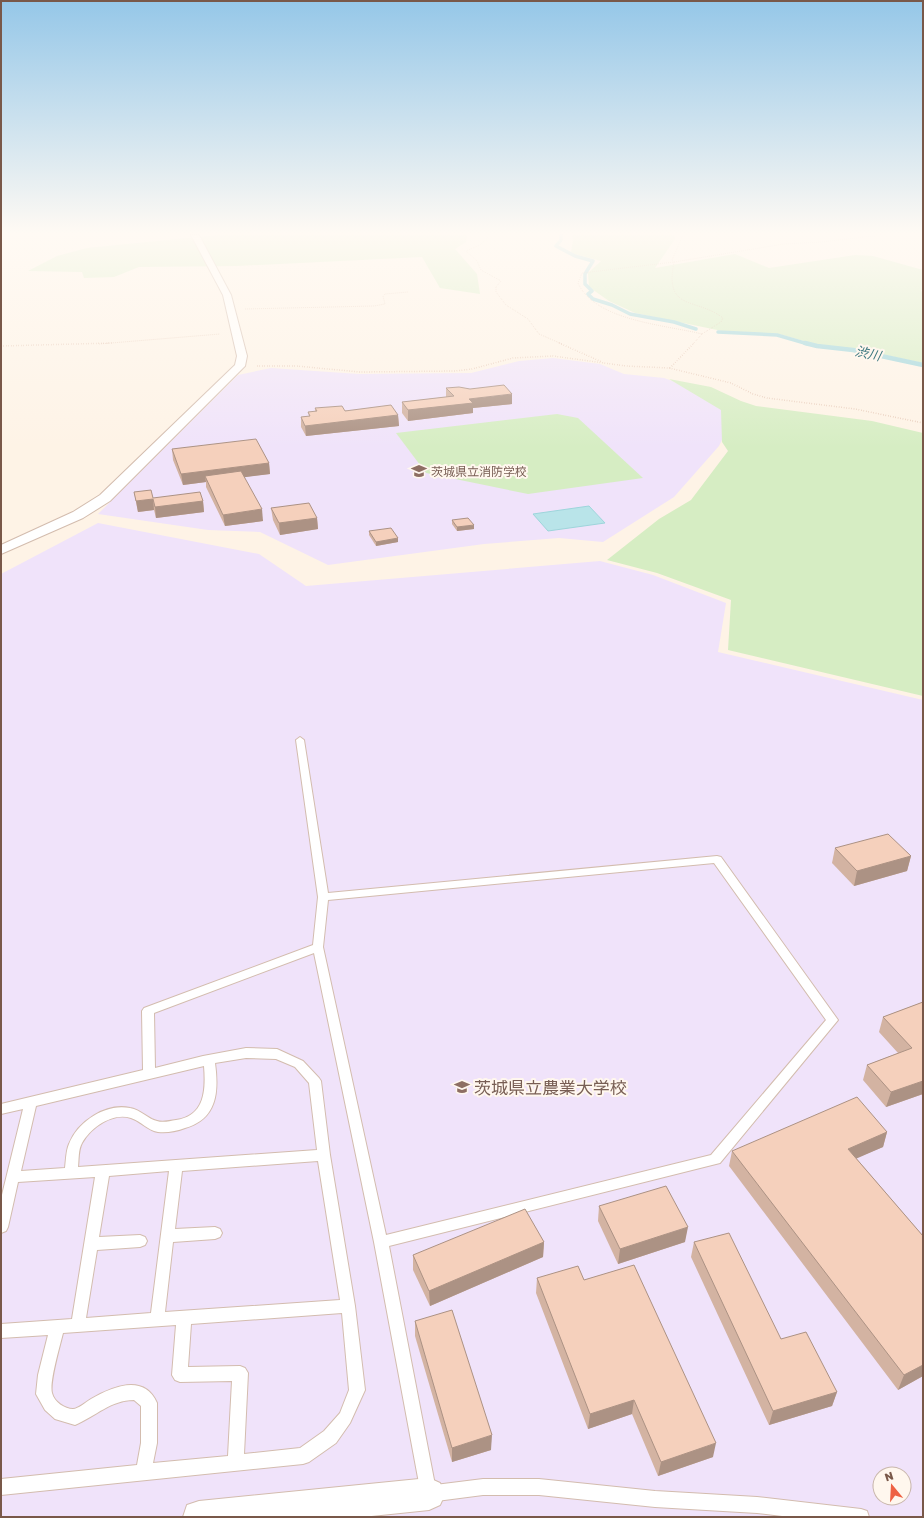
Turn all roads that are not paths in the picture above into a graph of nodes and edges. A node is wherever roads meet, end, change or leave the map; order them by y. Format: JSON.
{"nodes":[{"id":1,"x":230,"y":306,"type":"edge"},
{"id":2,"x":1,"y":550,"type":"edge"},
{"id":3,"x":300,"y":740,"type":"dead end"},
{"id":4,"x":323,"y":897,"type":"junction"},
{"id":5,"x":318,"y":947,"type":"junction"},
{"id":6,"x":209,"y":1060,"type":"junction"},
{"id":7,"x":150,"y":1073,"type":"junction"},
{"id":8,"x":31,"y":1102,"type":"junction"},
{"id":9,"x":1,"y":1110,"type":"edge"},
{"id":10,"x":324,"y":1155,"type":"junction"},
{"id":11,"x":176,"y":1165,"type":"junction"},
{"id":12,"x":103,"y":1170,"type":"junction"},
{"id":13,"x":71,"y":1173,"type":"junction"},
{"id":14,"x":13,"y":1176,"type":"junction"},
{"id":15,"x":1,"y":1226,"type":"edge"},
{"id":16,"x":215,"y":1233,"type":"dead end"},
{"id":17,"x":167,"y":1236,"type":"junction"},
{"id":18,"x":140,"y":1241,"type":"dead end"},
{"id":19,"x":381,"y":1242,"type":"junction"},
{"id":20,"x":91,"y":1244,"type":"junction"},
{"id":21,"x":348,"y":1306,"type":"junction"},
{"id":22,"x":184,"y":1317,"type":"junction"},
{"id":23,"x":157,"y":1320,"type":"junction"},
{"id":24,"x":78,"y":1325,"type":"junction"},
{"id":25,"x":57,"y":1327,"type":"junction"},
{"id":26,"x":1,"y":1331,"type":"edge"},
{"id":27,"x":236,"y":1463,"type":"junction"},
{"id":28,"x":143,"y":1473,"type":"junction"},
{"id":29,"x":1,"y":1487,"type":"edge"},
{"id":30,"x":429,"y":1494,"type":"junction"},
{"id":31,"x":199,"y":1517,"type":"edge"},
{"id":32,"x":861,"y":1517,"type":"edge"}],
"edges":[{"from":1,"to":2,"type":"street"},
{"from":3,"to":4,"type":"lane"},
{"from":4,"to":5,"type":"lane"},
{"from":4,"to":19,"type":"lane"},
{"from":5,"to":7,"type":"lane"},
{"from":5,"to":19,"type":"lane"},
{"from":6,"to":7,"type":"lane"},
{"from":6,"to":10,"type":"lane"},
{"from":6,"to":13,"type":"lane"},
{"from":7,"to":8,"type":"lane"},
{"from":8,"to":9,"type":"lane"},
{"from":8,"to":14,"type":"lane"},
{"from":10,"to":11,"type":"lane"},
{"from":10,"to":21,"type":"lane"},
{"from":11,"to":12,"type":"lane"},
{"from":11,"to":17,"type":"lane"},
{"from":12,"to":13,"type":"lane"},
{"from":12,"to":20,"type":"lane"},
{"from":13,"to":14,"type":"lane"},
{"from":14,"to":15,"type":"lane"},
{"from":16,"to":17,"type":"lane"},
{"from":17,"to":23,"type":"lane"},
{"from":18,"to":20,"type":"lane"},
{"from":19,"to":30,"type":"lane"},
{"from":20,"to":24,"type":"lane"},
{"from":21,"to":22,"type":"lane"},
{"from":21,"to":27,"type":"lane"},
{"from":22,"to":23,"type":"lane"},
{"from":22,"to":27,"type":"lane"},
{"from":23,"to":24,"type":"lane"},
{"from":24,"to":25,"type":"lane"},
{"from":25,"to":26,"type":"lane"},
{"from":25,"to":28,"type":"lane"},
{"from":27,"to":28,"type":"lane"},
{"from":28,"to":29,"type":"lane"},
{"from":30,"to":31,"type":"street"},
{"from":30,"to":32,"type":"lane"}]}
